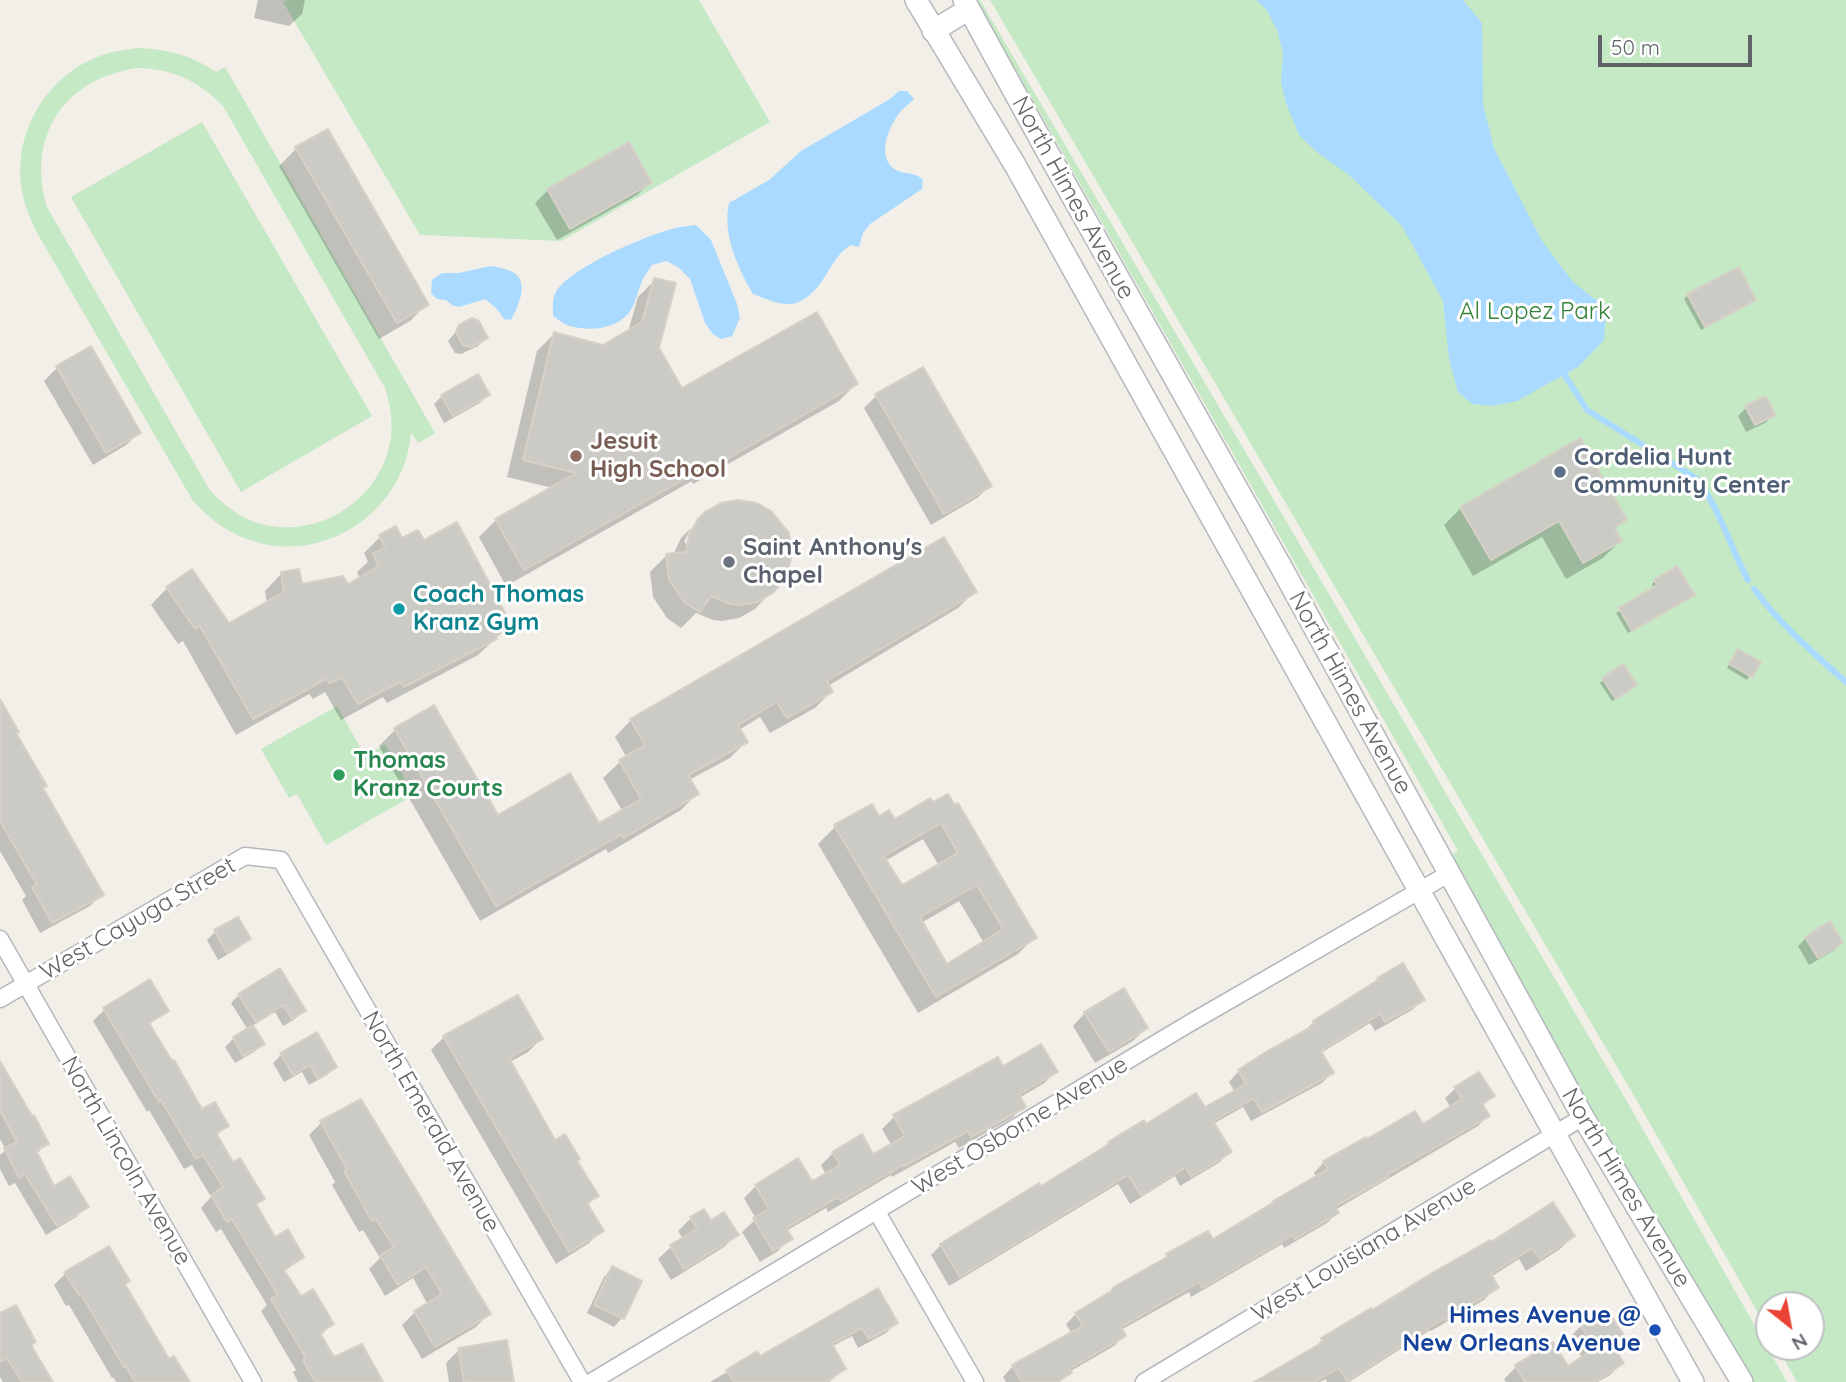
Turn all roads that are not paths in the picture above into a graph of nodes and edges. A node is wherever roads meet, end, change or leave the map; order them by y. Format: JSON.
{"nodes":[{"id":1,"x":916,"y":0,"type":"edge"},
{"id":2,"x":966,"y":4,"type":"edge"},
{"id":3,"x":933,"y":32,"type":"junction"},
{"id":4,"x":281,"y":860,"type":"joint"},
{"id":5,"x":1450,"y":873,"type":"junction"},
{"id":6,"x":1419,"y":890,"type":"junction"},
{"id":7,"x":0,"y":939,"type":"edge"},
{"id":8,"x":26,"y":984,"type":"junction"},
{"id":9,"x":0,"y":999,"type":"edge"},
{"id":10,"x":1583,"y":1117,"type":"junction"},
{"id":11,"x":1554,"y":1135,"type":"junction"},
{"id":12,"x":877,"y":1212,"type":"junction"},
{"id":13,"x":1690,"y":1381,"type":"edge"},
{"id":14,"x":253,"y":1382,"type":"edge"},
{"id":15,"x":582,"y":1382,"type":"edge"},
{"id":16,"x":592,"y":1382,"type":"edge"},
{"id":17,"x":975,"y":1382,"type":"edge"},
{"id":18,"x":1144,"y":1382,"type":"edge"},
{"id":19,"x":1742,"y":1382,"type":"edge"}],
"edges":[{"from":1,"to":3,"type":"street","name":"North Himes Avenue"},
{"from":2,"to":3,"type":"street"},
{"from":2,"to":5,"type":"street","name":"North Himes Avenue"},
{"from":3,"to":6,"type":"street","name":"North Himes Avenue"},
{"from":4,"to":8,"type":"street","name":"West Cayuga Street"},
{"from":4,"to":15,"type":"street","name":"North Emerald Avenue"},
{"from":5,"to":6,"type":"street","name":"West Osborne Avenue"},
{"from":5,"to":10,"type":"street","name":"North Himes Avenue"},
{"from":6,"to":11,"type":"street","name":"North Himes Avenue"},
{"from":6,"to":12,"type":"street","name":"West Osborne Avenue"},
{"from":7,"to":8,"type":"street","name":"North Lincoln Avenue"},
{"from":8,"to":9,"type":"street","name":"West Cayuga Street"},
{"from":8,"to":14,"type":"street","name":"North Lincoln Avenue"},
{"from":10,"to":11,"type":"street","name":"West Louisiana Avenue"},
{"from":10,"to":19,"type":"street","name":"North Himes Avenue"},
{"from":11,"to":13,"type":"street","name":"North Himes Avenue"},
{"from":11,"to":18,"type":"street","name":"West Louisiana Avenue"},
{"from":12,"to":16,"type":"street","name":"West Osborne Avenue"},
{"from":12,"to":17,"type":"street"}]}
